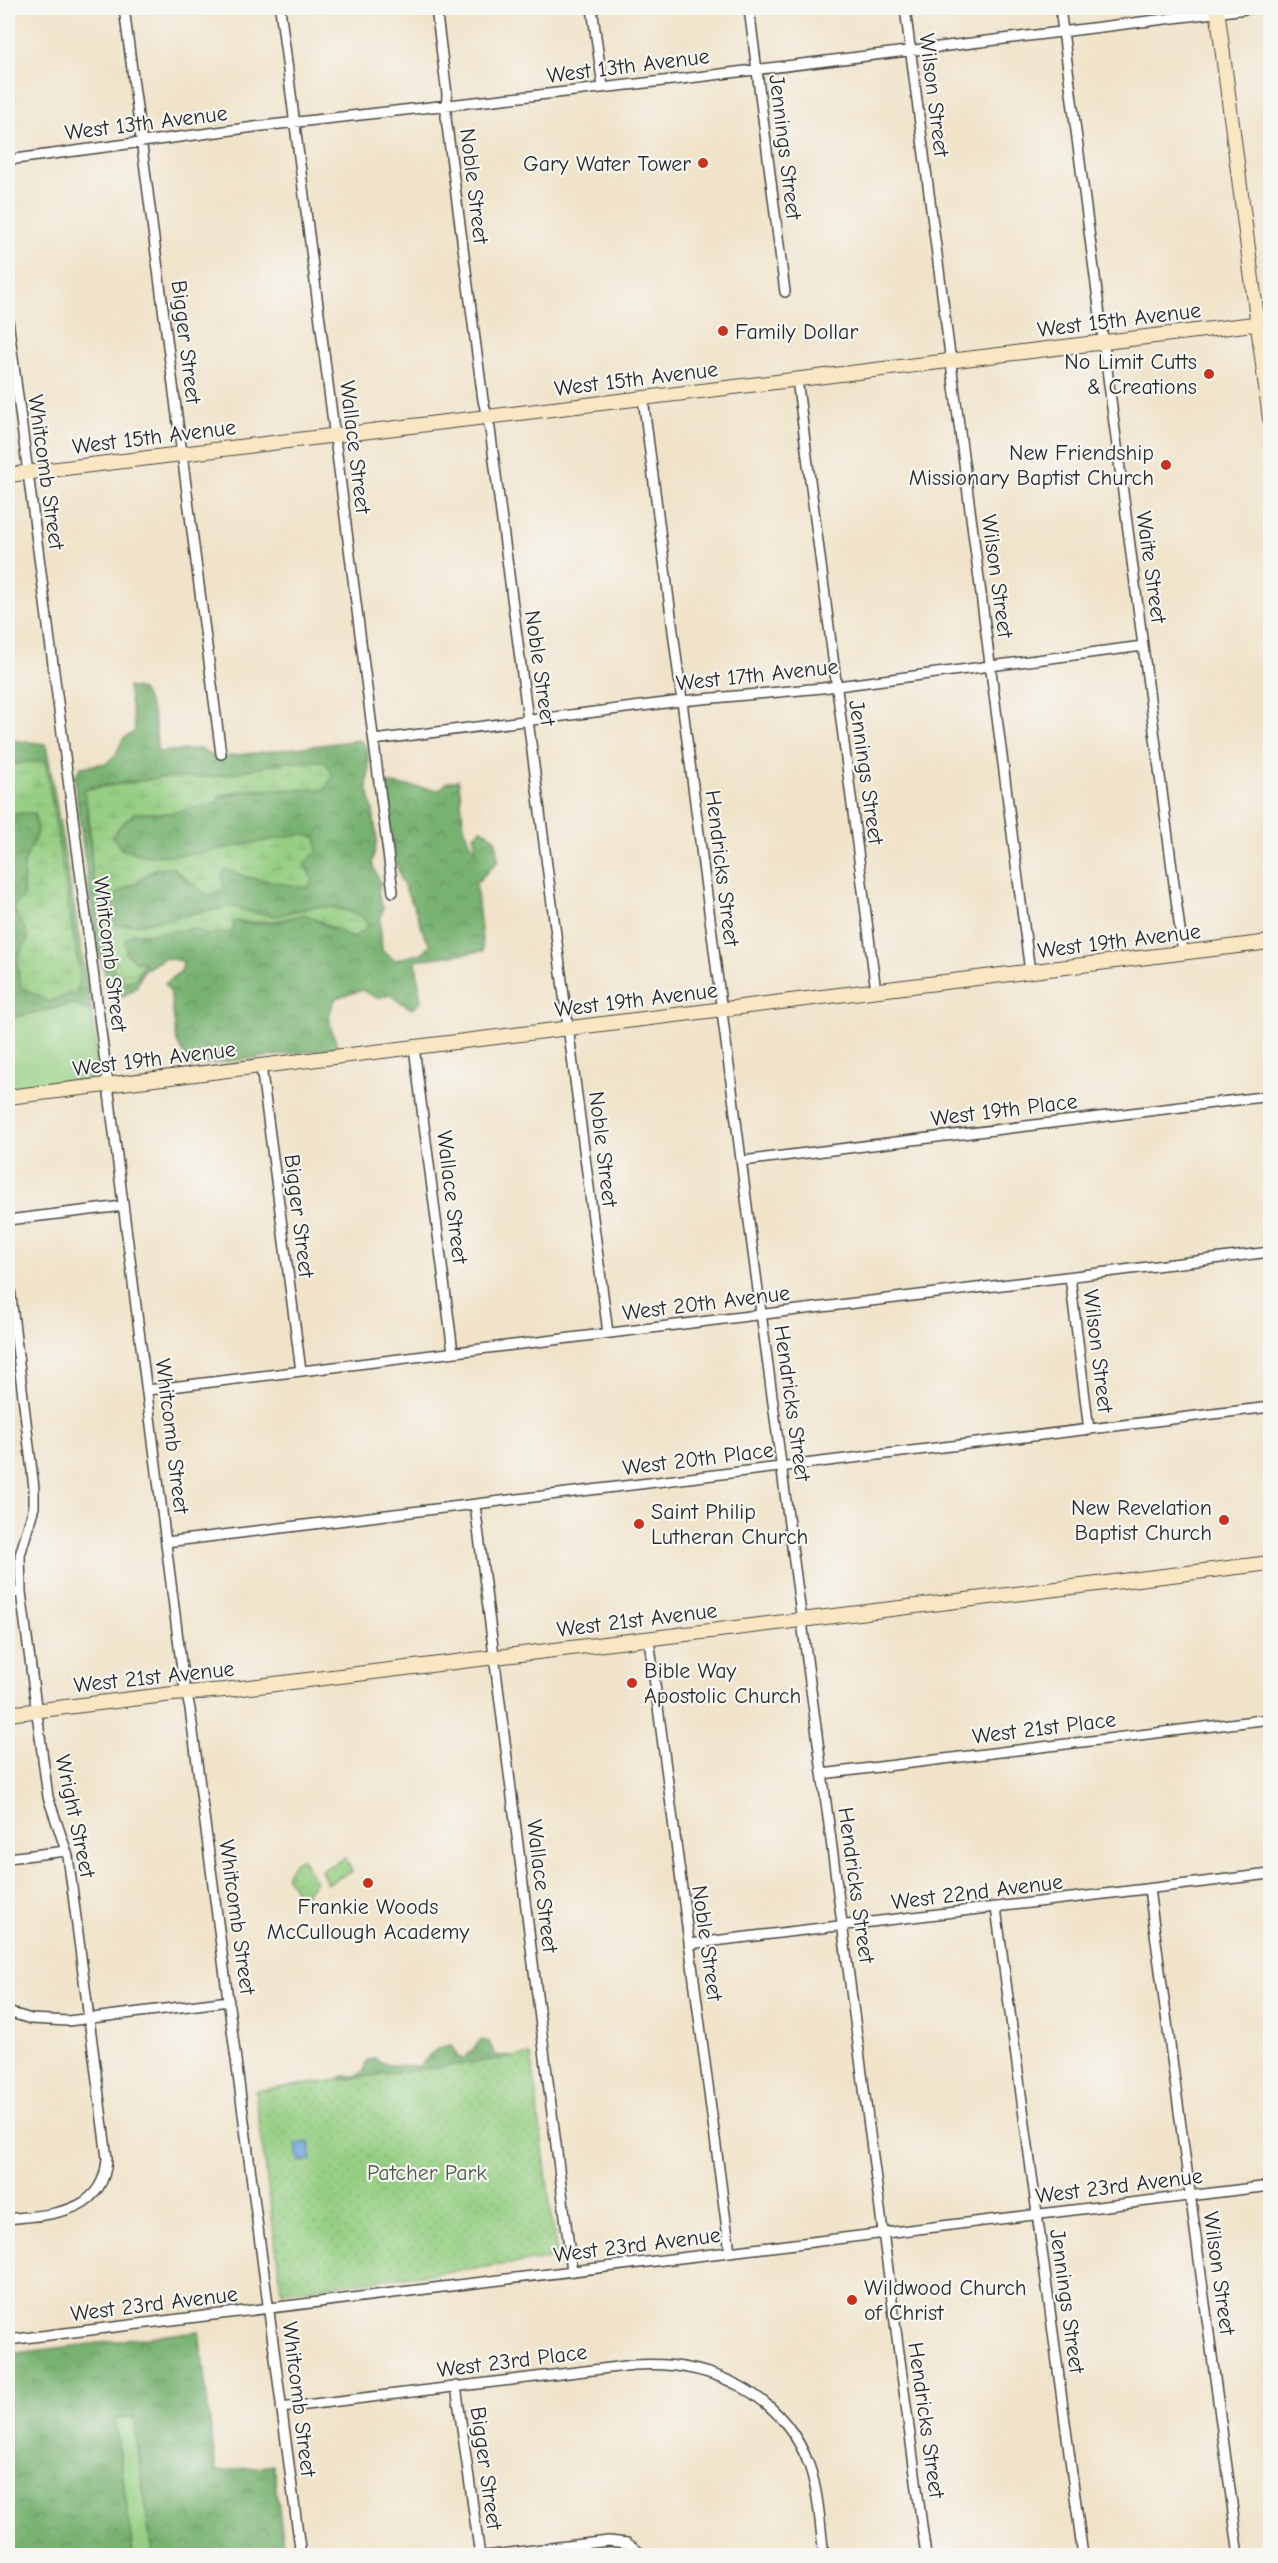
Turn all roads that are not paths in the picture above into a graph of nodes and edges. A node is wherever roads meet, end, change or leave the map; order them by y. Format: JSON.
{"nodes":[{"id":1,"x":124,"y":8,"type":"edge"},
{"id":2,"x":280,"y":8,"type":"edge"},
{"id":3,"x":436,"y":8,"type":"edge"},
{"id":4,"x":592,"y":8,"type":"edge"},
{"id":5,"x":748,"y":8,"type":"edge"},
{"id":6,"x":904,"y":8,"type":"edge"},
{"id":7,"x":1060,"y":8,"type":"edge"},
{"id":8,"x":1254,"y":8,"type":"edge"},
{"id":9,"x":1217,"y":10,"type":"edge"},
{"id":10,"x":1063,"y":30,"type":"junction"},
{"id":11,"x":910,"y":50,"type":"junction"},
{"id":12,"x":756,"y":69,"type":"junction"},
{"id":13,"x":603,"y":87,"type":"junction"},
{"id":14,"x":447,"y":106,"type":"junction"},
{"id":15,"x":295,"y":123,"type":"junction"},
{"id":16,"x":141,"y":143,"type":"junction"},
{"id":17,"x":8,"y":160,"type":"edge"},
{"id":18,"x":785,"y":292,"type":"dead end"},
{"id":19,"x":8,"y":320,"type":"edge"},
{"id":20,"x":1264,"y":323,"type":"edge"},
{"id":21,"x":1103,"y":342,"type":"junction"},
{"id":22,"x":949,"y":361,"type":"junction"},
{"id":23,"x":797,"y":379,"type":"junction"},
{"id":24,"x":643,"y":398,"type":"junction"},
{"id":25,"x":487,"y":417,"type":"junction"},
{"id":26,"x":1270,"y":419,"type":"edge"},
{"id":27,"x":335,"y":435,"type":"junction"},
{"id":28,"x":182,"y":454,"type":"junction"},
{"id":29,"x":27,"y":472,"type":"junction"},
{"id":30,"x":8,"y":475,"type":"edge"},
{"id":31,"x":1143,"y":646,"type":"junction"},
{"id":32,"x":990,"y":665,"type":"junction"},
{"id":33,"x":836,"y":686,"type":"junction"},
{"id":34,"x":681,"y":702,"type":"junction"},
{"id":35,"x":529,"y":721,"type":"junction"},
{"id":36,"x":374,"y":740,"type":"junction"},
{"id":37,"x":221,"y":754,"type":"dead end"},
{"id":38,"x":393,"y":892,"type":"dead end"},
{"id":39,"x":1270,"y":942,"type":"edge"},
{"id":40,"x":1183,"y":953,"type":"junction"},
{"id":41,"x":1030,"y":972,"type":"junction"},
{"id":42,"x":876,"y":991,"type":"junction"},
{"id":43,"x":722,"y":1010,"type":"junction"},
{"id":44,"x":569,"y":1028,"type":"junction"},
{"id":45,"x":414,"y":1047,"type":"junction"},
{"id":46,"x":261,"y":1066,"type":"junction"},
{"id":47,"x":108,"y":1085,"type":"junction"},
{"id":48,"x":1270,"y":1096,"type":"edge"},
{"id":49,"x":8,"y":1097,"type":"edge"},
{"id":50,"x":742,"y":1161,"type":"junction"},
{"id":51,"x":123,"y":1206,"type":"junction"},
{"id":52,"x":8,"y":1220,"type":"edge"},
{"id":53,"x":1270,"y":1252,"type":"edge"},
{"id":54,"x":8,"y":1272,"type":"edge"},
{"id":55,"x":1070,"y":1277,"type":"junction"},
{"id":56,"x":761,"y":1314,"type":"junction"},
{"id":57,"x":608,"y":1333,"type":"junction"},
{"id":58,"x":453,"y":1352,"type":"junction"},
{"id":59,"x":301,"y":1371,"type":"junction"},
{"id":60,"x":147,"y":1390,"type":"junction"},
{"id":61,"x":1270,"y":1407,"type":"edge"},
{"id":62,"x":1089,"y":1430,"type":"junction"},
{"id":63,"x":782,"y":1467,"type":"junction"},
{"id":64,"x":475,"y":1505,"type":"junction"},
{"id":65,"x":166,"y":1542,"type":"junction"},
{"id":66,"x":1270,"y":1563,"type":"edge"},
{"id":67,"x":21,"y":1592,"type":"junction"},
{"id":68,"x":8,"y":1593,"type":"edge"},
{"id":69,"x":802,"y":1620,"type":"junction"},
{"id":70,"x":649,"y":1639,"type":"junction"},
{"id":71,"x":494,"y":1658,"type":"junction"},
{"id":72,"x":186,"y":1694,"type":"junction"},
{"id":73,"x":36,"y":1711,"type":"junction"},
{"id":74,"x":8,"y":1714,"type":"edge"},
{"id":75,"x":1270,"y":1719,"type":"edge"},
{"id":76,"x":822,"y":1774,"type":"junction"},
{"id":77,"x":66,"y":1851,"type":"junction"},
{"id":78,"x":8,"y":1858,"type":"edge"},
{"id":79,"x":1270,"y":1874,"type":"edge"},
{"id":80,"x":1149,"y":1889,"type":"junction"},
{"id":81,"x":996,"y":1908,"type":"junction"},
{"id":82,"x":843,"y":1926,"type":"junction"},
{"id":83,"x":688,"y":1944,"type":"junction"},
{"id":84,"x":229,"y":2001,"type":"junction"},
{"id":85,"x":8,"y":2012,"type":"edge"},
{"id":86,"x":89,"y":2019,"type":"junction"},
{"id":87,"x":1270,"y":2186,"type":"edge"},
{"id":88,"x":1190,"y":2195,"type":"junction"},
{"id":89,"x":1037,"y":2214,"type":"junction"},
{"id":90,"x":8,"y":2219,"type":"edge"},
{"id":91,"x":883,"y":2233,"type":"junction"},
{"id":92,"x":730,"y":2252,"type":"junction"},
{"id":93,"x":572,"y":2271,"type":"junction"},
{"id":94,"x":269,"y":2308,"type":"junction"},
{"id":95,"x":8,"y":2340,"type":"edge"},
{"id":96,"x":456,"y":2386,"type":"junction"},
{"id":97,"x":281,"y":2408,"type":"junction"},
{"id":98,"x":644,"y":2554,"type":"edge"},
{"id":99,"x":301,"y":2556,"type":"edge"},
{"id":100,"x":482,"y":2556,"type":"edge"},
{"id":101,"x":824,"y":2556,"type":"edge"},
{"id":102,"x":926,"y":2556,"type":"edge"},
{"id":103,"x":1083,"y":2556,"type":"edge"},
{"id":104,"x":1239,"y":2556,"type":"edge"}],
"edges":[{"from":1,"to":16,"type":"street","name":"Bigger Street"},
{"from":2,"to":15,"type":"street","name":"Wallace Street"},
{"from":3,"to":14,"type":"street","name":"Noble Street"},
{"from":4,"to":13,"type":"street"},
{"from":5,"to":12,"type":"street","name":"Jennings Street"},
{"from":6,"to":11,"type":"street","name":"Wilson Street"},
{"from":7,"to":10,"type":"street","name":"Waite Street"},
{"from":8,"to":9,"type":"street","name":"West 13th Avenue"},
{"from":9,"to":10,"type":"street","name":"West 13th Avenue"},
{"from":9,"to":20,"type":"street"},
{"from":10,"to":11,"type":"street","name":"West 13th Avenue"},
{"from":10,"to":21,"type":"street","name":"Waite Street"},
{"from":11,"to":12,"type":"street","name":"West 13th Avenue"},
{"from":11,"to":22,"type":"street","name":"Wilson Street"},
{"from":12,"to":13,"type":"street","name":"West 13th Avenue"},
{"from":12,"to":18,"type":"street","name":"Jennings Street"},
{"from":13,"to":14,"type":"street","name":"West 13th Avenue"},
{"from":14,"to":15,"type":"street","name":"West 13th Avenue"},
{"from":14,"to":25,"type":"street","name":"Noble Street"},
{"from":15,"to":16,"type":"street","name":"West 13th Avenue"},
{"from":15,"to":27,"type":"street","name":"Wallace Street"},
{"from":16,"to":17,"type":"street","name":"West 13th Avenue"},
{"from":16,"to":28,"type":"street","name":"Bigger Street"},
{"from":19,"to":29,"type":"street","name":"Whitcomb Street"},
{"from":20,"to":21,"type":"street","name":"West 15th Avenue"},
{"from":20,"to":26,"type":"street"},
{"from":21,"to":22,"type":"street","name":"West 15th Avenue"},
{"from":21,"to":31,"type":"street","name":"Waite Street"},
{"from":22,"to":23,"type":"street","name":"West 15th Avenue"},
{"from":22,"to":32,"type":"street","name":"Wilson Street"},
{"from":23,"to":24,"type":"street","name":"West 15th Avenue"},
{"from":23,"to":33,"type":"street","name":"Jennings Street"},
{"from":24,"to":25,"type":"street","name":"West 15th Avenue"},
{"from":24,"to":34,"type":"street","name":"Hendricks Street"},
{"from":25,"to":27,"type":"street","name":"West 15th Avenue"},
{"from":25,"to":35,"type":"street","name":"Noble Street"},
{"from":27,"to":28,"type":"street","name":"West 15th Avenue"},
{"from":27,"to":36,"type":"street","name":"Wallace Street"},
{"from":28,"to":29,"type":"street","name":"West 15th Avenue"},
{"from":28,"to":37,"type":"street","name":"Bigger Street"},
{"from":29,"to":30,"type":"street","name":"West 15th Avenue"},
{"from":29,"to":47,"type":"street","name":"Whitcomb Street"},
{"from":31,"to":32,"type":"street","name":"West 17th Avenue"},
{"from":31,"to":40,"type":"street","name":"Waite Street"},
{"from":32,"to":33,"type":"street","name":"West 17th Avenue"},
{"from":32,"to":41,"type":"street","name":"Wilson Street"},
{"from":33,"to":34,"type":"street","name":"West 17th Avenue"},
{"from":33,"to":42,"type":"street","name":"Jennings Street"},
{"from":34,"to":35,"type":"street","name":"West 17th Avenue"},
{"from":34,"to":43,"type":"street","name":"Hendricks Street"},
{"from":35,"to":36,"type":"street","name":"West 17th Avenue"},
{"from":35,"to":44,"type":"street","name":"Noble Street"},
{"from":36,"to":38,"type":"street","name":"Wallace Street"},
{"from":39,"to":40,"type":"street","name":"West 19th Avenue"},
{"from":40,"to":41,"type":"street","name":"West 19th Avenue"},
{"from":41,"to":42,"type":"street","name":"West 19th Avenue"},
{"from":42,"to":43,"type":"street","name":"West 19th Avenue"},
{"from":43,"to":44,"type":"street","name":"West 19th Avenue"},
{"from":43,"to":50,"type":"street","name":"Hendricks Street"},
{"from":44,"to":45,"type":"street","name":"West 19th Avenue"},
{"from":44,"to":57,"type":"street","name":"Noble Street"},
{"from":45,"to":46,"type":"street","name":"West 19th Avenue"},
{"from":45,"to":58,"type":"street","name":"Wallace Street"},
{"from":46,"to":47,"type":"street","name":"West 19th Avenue"},
{"from":46,"to":59,"type":"street","name":"Bigger Street"},
{"from":47,"to":49,"type":"street","name":"West 19th Avenue"},
{"from":47,"to":51,"type":"street","name":"Whitcomb Street"},
{"from":48,"to":50,"type":"street","name":"West 19th Place"},
{"from":50,"to":56,"type":"street","name":"Hendricks Street"},
{"from":51,"to":52,"type":"street"},
{"from":51,"to":60,"type":"street","name":"Whitcomb Street"},
{"from":53,"to":55,"type":"street","name":"West 20th Avenue"},
{"from":54,"to":67,"type":"street","name":"Wright Street"},
{"from":55,"to":56,"type":"street","name":"West 20th Avenue"},
{"from":55,"to":62,"type":"street","name":"Wilson Street"},
{"from":56,"to":57,"type":"street","name":"West 20th Avenue"},
{"from":56,"to":63,"type":"street","name":"Hendricks Street"},
{"from":57,"to":58,"type":"street","name":"West 20th Avenue"},
{"from":58,"to":59,"type":"street","name":"West 20th Avenue"},
{"from":59,"to":60,"type":"street","name":"West 20th Avenue"},
{"from":60,"to":65,"type":"street","name":"Whitcomb Street"},
{"from":61,"to":62,"type":"street","name":"West 20th Place"},
{"from":62,"to":63,"type":"street","name":"West 20th Place"},
{"from":63,"to":64,"type":"street","name":"West 20th Place"},
{"from":63,"to":69,"type":"street","name":"Hendricks Street"},
{"from":64,"to":65,"type":"street","name":"West 20th Place"},
{"from":64,"to":71,"type":"street","name":"Wallace Street"},
{"from":65,"to":72,"type":"street","name":"Whitcomb Street"},
{"from":66,"to":69,"type":"street","name":"West 21st Avenue"},
{"from":67,"to":68,"type":"street"},
{"from":67,"to":73,"type":"street","name":"Wright Street"},
{"from":69,"to":70,"type":"street","name":"West 21st Avenue"},
{"from":69,"to":76,"type":"street","name":"Hendricks Street"},
{"from":70,"to":71,"type":"street","name":"West 21st Avenue"},
{"from":70,"to":83,"type":"street","name":"Noble Street"},
{"from":71,"to":72,"type":"street","name":"West 21st Avenue"},
{"from":71,"to":93,"type":"street","name":"Wallace Street"},
{"from":72,"to":73,"type":"street","name":"West 21st Avenue"},
{"from":72,"to":84,"type":"street","name":"Whitcomb Street"},
{"from":73,"to":74,"type":"street","name":"West 21st Avenue"},
{"from":73,"to":77,"type":"street","name":"Wright Street"},
{"from":75,"to":76,"type":"street","name":"West 21st Place"},
{"from":76,"to":82,"type":"street","name":"Hendricks Street"},
{"from":77,"to":78,"type":"street"},
{"from":77,"to":86,"type":"street","name":"Wright Street"},
{"from":79,"to":80,"type":"street","name":"West 22nd Avenue"},
{"from":80,"to":81,"type":"street","name":"West 22nd Avenue"},
{"from":80,"to":88,"type":"street","name":"Wilson Street"},
{"from":81,"to":82,"type":"street","name":"West 22nd Avenue"},
{"from":81,"to":89,"type":"street","name":"Jennings Street"},
{"from":82,"to":83,"type":"street","name":"West 22nd Avenue"},
{"from":82,"to":91,"type":"street","name":"Hendricks Street"},
{"from":83,"to":92,"type":"street","name":"Noble Street"},
{"from":84,"to":86,"type":"street"},
{"from":84,"to":94,"type":"street","name":"Whitcomb Street"},
{"from":85,"to":86,"type":"street"},
{"from":86,"to":90,"type":"street","name":"Wright Street"},
{"from":87,"to":88,"type":"street","name":"West 23rd Avenue"},
{"from":88,"to":89,"type":"street","name":"West 23rd Avenue"},
{"from":88,"to":104,"type":"street","name":"Wilson Street"},
{"from":89,"to":91,"type":"street","name":"West 23rd Avenue"},
{"from":89,"to":103,"type":"street","name":"Jennings Street"},
{"from":91,"to":92,"type":"street","name":"West 23rd Avenue"},
{"from":91,"to":102,"type":"street","name":"Hendricks Street"},
{"from":92,"to":93,"type":"street","name":"West 23rd Avenue"},
{"from":93,"to":94,"type":"street","name":"West 23rd Avenue"},
{"from":94,"to":95,"type":"street","name":"West 23rd Avenue"},
{"from":94,"to":97,"type":"street","name":"Whitcomb Street"},
{"from":96,"to":97,"type":"street","name":"West 23rd Place"},
{"from":96,"to":100,"type":"street","name":"Bigger Street"},
{"from":96,"to":101,"type":"street","name":"West 23rd Place"},
{"from":97,"to":99,"type":"street","name":"Whitcomb Street"},
{"from":98,"to":100,"type":"street"}]}
